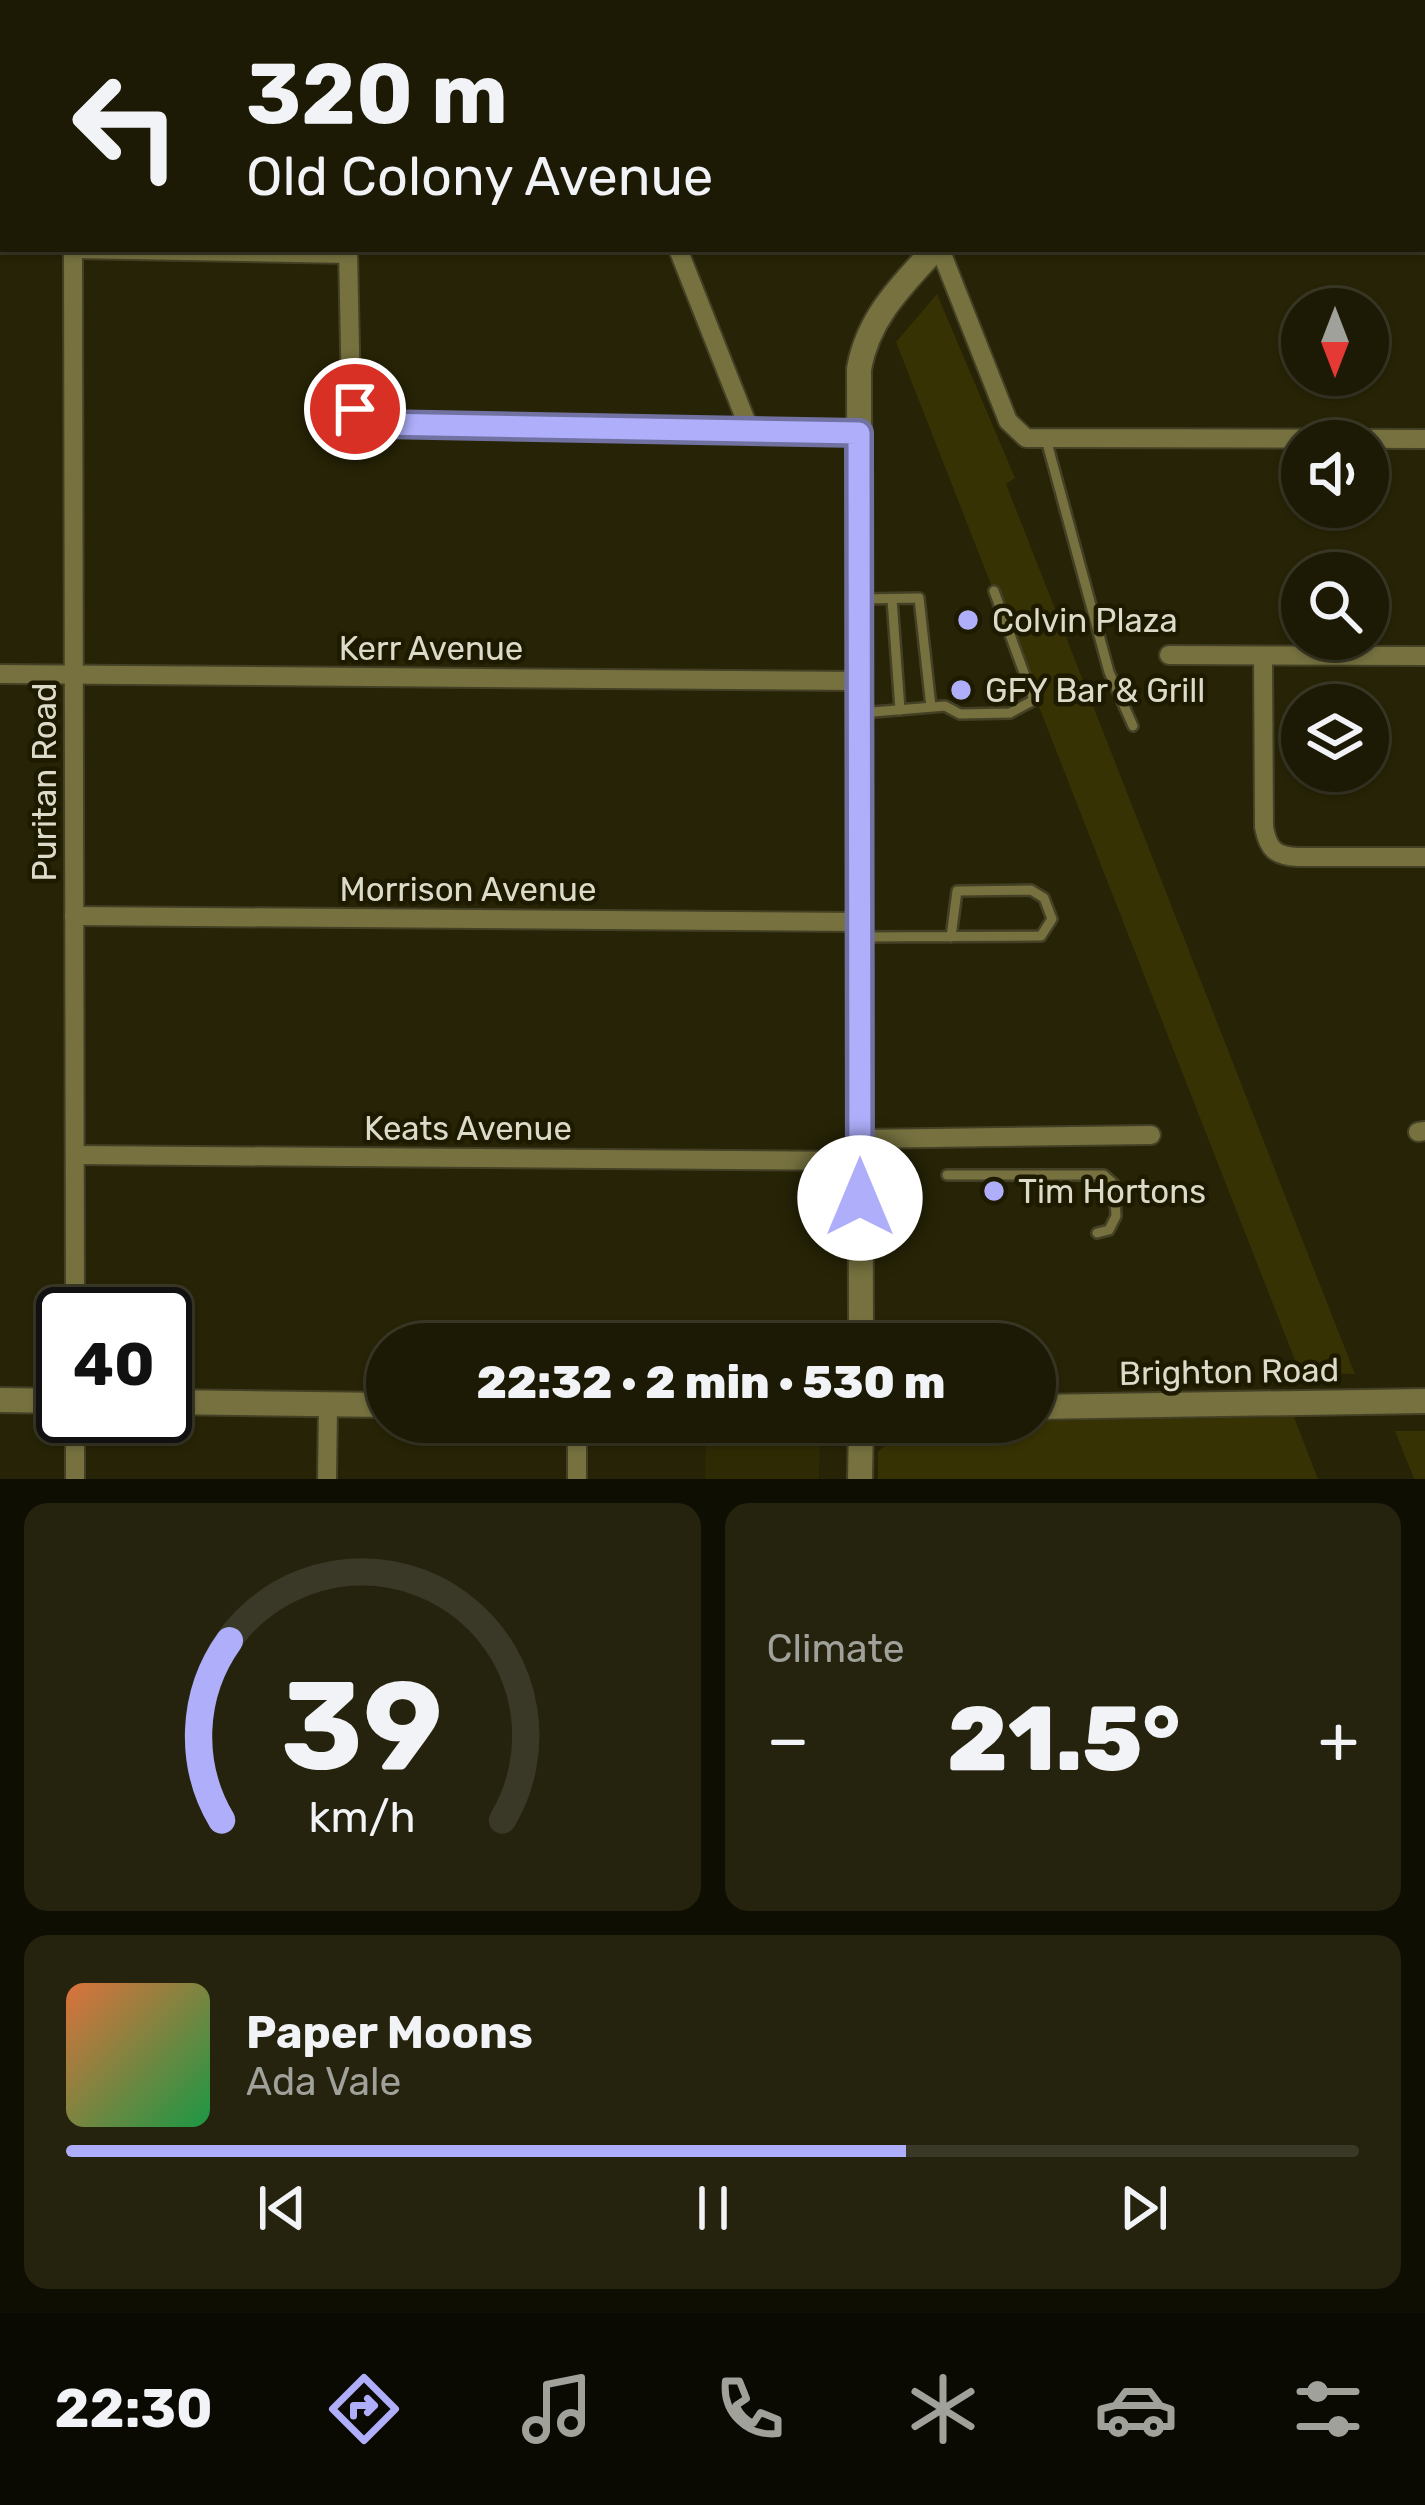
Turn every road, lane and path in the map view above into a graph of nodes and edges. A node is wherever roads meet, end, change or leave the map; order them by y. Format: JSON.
{"nodes":[{"id":1,"x":73,"y":252,"type":"edge"},
{"id":2,"x":348,"y":252,"type":"edge"},
{"id":3,"x":679,"y":252,"type":"edge"},
{"id":4,"x":934,"y":252,"type":"edge"},
{"id":5,"x":938,"y":252,"type":"edge"},
{"id":6,"x":750,"y":430,"type":"junction"},
{"id":7,"x":859,"y":433,"type":"junction"},
{"id":8,"x":1046,"y":439,"type":"junction"},
{"id":9,"x":1425,"y":440,"type":"edge"},
{"id":10,"x":994,"y":591,"type":"dead end"},
{"id":11,"x":892,"y":598,"type":"junction"},
{"id":12,"x":860,"y":599,"type":"junction"},
{"id":13,"x":1169,"y":656,"type":"dead end"},
{"id":14,"x":1263,"y":656,"type":"junction"},
{"id":15,"x":1425,"y":656,"type":"edge"},
{"id":16,"x":0,"y":674,"type":"edge"},
{"id":17,"x":74,"y":675,"type":"junction"},
{"id":18,"x":861,"y":681,"type":"junction"},
{"id":19,"x":932,"y":707,"type":"junction"},
{"id":20,"x":900,"y":710,"type":"junction"},
{"id":21,"x":861,"y":713,"type":"junction"},
{"id":22,"x":1133,"y":727,"type":"dead end"},
{"id":23,"x":1425,"y":857,"type":"edge"},
{"id":24,"x":74,"y":916,"type":"junction"},
{"id":25,"x":861,"y":930,"type":"junction"},
{"id":26,"x":951,"y":937,"type":"junction"},
{"id":27,"x":1151,"y":1135,"type":"dead end"},
{"id":28,"x":860,"y":1150,"type":"junction"},
{"id":29,"x":75,"y":1155,"type":"junction"},
{"id":30,"x":947,"y":1175,"type":"dead end"},
{"id":31,"x":1097,"y":1233,"type":"dead end"},
{"id":32,"x":75,"y":1287,"type":"edge"},
{"id":33,"x":861,"y":1323,"type":"edge"},
{"id":34,"x":0,"y":1400,"type":"edge"},
{"id":35,"x":36,"y":1401,"type":"edge"},
{"id":36,"x":1425,"y":1401,"type":"edge"},
{"id":37,"x":192,"y":1402,"type":"edge"},
{"id":38,"x":328,"y":1405,"type":"junction"},
{"id":39,"x":366,"y":1406,"type":"edge"},
{"id":40,"x":1056,"y":1407,"type":"edge"},
{"id":41,"x":75,"y":1443,"type":"edge"},
{"id":42,"x":577,"y":1443,"type":"edge"},
{"id":43,"x":861,"y":1443,"type":"edge"},
{"id":44,"x":75,"y":1479,"type":"edge"},
{"id":45,"x":327,"y":1479,"type":"edge"},
{"id":46,"x":577,"y":1479,"type":"edge"},
{"id":47,"x":860,"y":1479,"type":"edge"}],
"edges":[{"from":1,"to":17,"type":"street","name":"Puritan Road"},
{"from":2,"to":6,"type":"street"},
{"from":3,"to":6,"type":"street"},
{"from":4,"to":7,"type":"street"},
{"from":5,"to":8,"type":"street"},
{"from":6,"to":7,"type":"street"},
{"from":7,"to":12,"type":"street"},
{"from":8,"to":9,"type":"street"},
{"from":8,"to":22,"type":"lane"},
{"from":10,"to":19,"type":"lane"},
{"from":11,"to":12,"type":"lane"},
{"from":11,"to":19,"type":"lane"},
{"from":11,"to":20,"type":"lane"},
{"from":12,"to":18,"type":"street"},
{"from":13,"to":14,"type":"street"},
{"from":14,"to":15,"type":"street"},
{"from":14,"to":23,"type":"street"},
{"from":16,"to":17,"type":"street","name":"Kerr Avenue"},
{"from":17,"to":18,"type":"street","name":"Kerr Avenue"},
{"from":17,"to":24,"type":"street","name":"Puritan Road"},
{"from":18,"to":21,"type":"street"},
{"from":19,"to":20,"type":"lane"},
{"from":20,"to":21,"type":"lane"},
{"from":21,"to":25,"type":"street"},
{"from":24,"to":25,"type":"street","name":"Morrison Avenue"},
{"from":24,"to":29,"type":"street","name":"Puritan Road"},
{"from":25,"to":26,"type":"lane"},
{"from":25,"to":28,"type":"street"},
{"from":26,"to":26,"type":"lane"},
{"from":27,"to":28,"type":"street","name":"Keats Avenue"},
{"from":28,"to":29,"type":"street","name":"Keats Avenue"},
{"from":28,"to":33,"type":"street"},
{"from":29,"to":32,"type":"street","name":"Puritan Road"},
{"from":30,"to":31,"type":"lane"},
{"from":34,"to":35,"type":"street"},
{"from":36,"to":40,"type":"street","name":"Brighton Road"},
{"from":37,"to":38,"type":"street"},
{"from":38,"to":39,"type":"street"},
{"from":38,"to":45,"type":"street"},
{"from":41,"to":44,"type":"street"},
{"from":42,"to":46,"type":"street"},
{"from":43,"to":47,"type":"street"}]}
